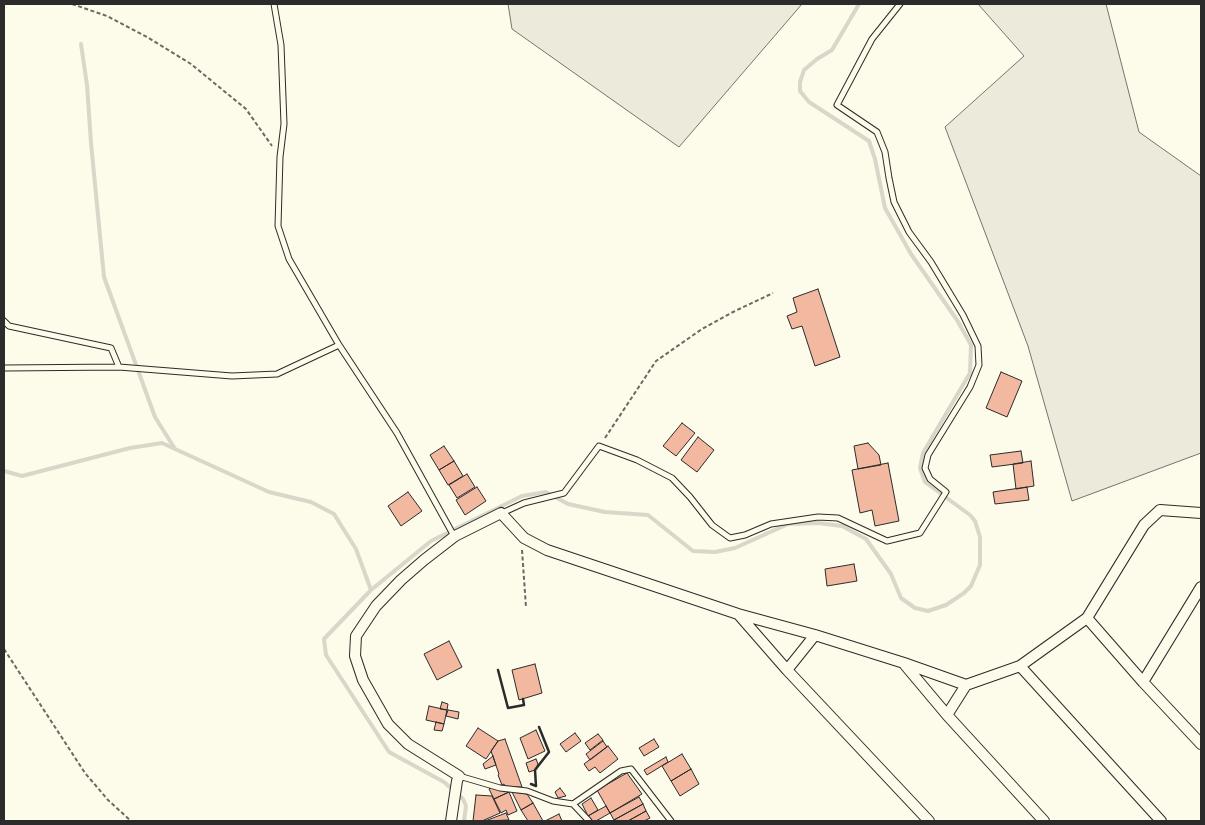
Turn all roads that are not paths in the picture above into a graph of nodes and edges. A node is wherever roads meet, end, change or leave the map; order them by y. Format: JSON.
{"nodes":[{"id":1,"x":274,"y":4,"type":"edge"},
{"id":2,"x":900,"y":4,"type":"edge"},
{"id":3,"x":4,"y":321,"type":"edge"},
{"id":4,"x":339,"y":345,"type":"junction"},
{"id":5,"x":119,"y":367,"type":"junction"},
{"id":6,"x":4,"y":368,"type":"edge"},
{"id":7,"x":501,"y":514,"type":"junction"},
{"id":8,"x":1201,"y":514,"type":"edge"},
{"id":9,"x":454,"y":536,"type":"junction"},
{"id":10,"x":1201,"y":587,"type":"edge"},
{"id":11,"x":738,"y":614,"type":"junction"},
{"id":12,"x":1087,"y":618,"type":"junction"},
{"id":13,"x":815,"y":635,"type":"junction"},
{"id":14,"x":904,"y":663,"type":"junction"},
{"id":15,"x":1020,"y":666,"type":"junction"},
{"id":16,"x":787,"y":670,"type":"junction"},
{"id":17,"x":1143,"y":682,"type":"junction"},
{"id":18,"x":966,"y":685,"type":"junction"},
{"id":19,"x":947,"y":715,"type":"junction"},
{"id":20,"x":1201,"y":744,"type":"edge"},
{"id":21,"x":458,"y":778,"type":"junction"},
{"id":22,"x":573,"y":804,"type":"junction"},
{"id":23,"x":451,"y":821,"type":"edge"},
{"id":24,"x":589,"y":821,"type":"edge"},
{"id":25,"x":672,"y":821,"type":"edge"},
{"id":26,"x":929,"y":821,"type":"edge"},
{"id":27,"x":1044,"y":821,"type":"edge"},
{"id":28,"x":1161,"y":821,"type":"edge"}],
"edges":[{"from":1,"to":4,"type":"lane"},
{"from":2,"to":7,"type":"lane"},
{"from":3,"to":5,"type":"lane"},
{"from":4,"to":5,"type":"lane"},
{"from":4,"to":9,"type":"lane"},
{"from":5,"to":6,"type":"lane"},
{"from":7,"to":9,"type":"street"},
{"from":7,"to":11,"type":"street"},
{"from":8,"to":12,"type":"street"},
{"from":9,"to":21,"type":"street"},
{"from":10,"to":17,"type":"street"},
{"from":11,"to":13,"type":"street"},
{"from":11,"to":16,"type":"street"},
{"from":12,"to":15,"type":"street"},
{"from":12,"to":17,"type":"street"},
{"from":13,"to":14,"type":"street"},
{"from":13,"to":16,"type":"street"},
{"from":14,"to":18,"type":"street"},
{"from":14,"to":19,"type":"street"},
{"from":15,"to":18,"type":"street"},
{"from":15,"to":28,"type":"street"},
{"from":16,"to":26,"type":"street"},
{"from":17,"to":20,"type":"street"},
{"from":18,"to":19,"type":"street"},
{"from":19,"to":27,"type":"street"},
{"from":21,"to":22,"type":"lane"},
{"from":21,"to":23,"type":"street"},
{"from":22,"to":24,"type":"lane"},
{"from":22,"to":25,"type":"lane"}]}
